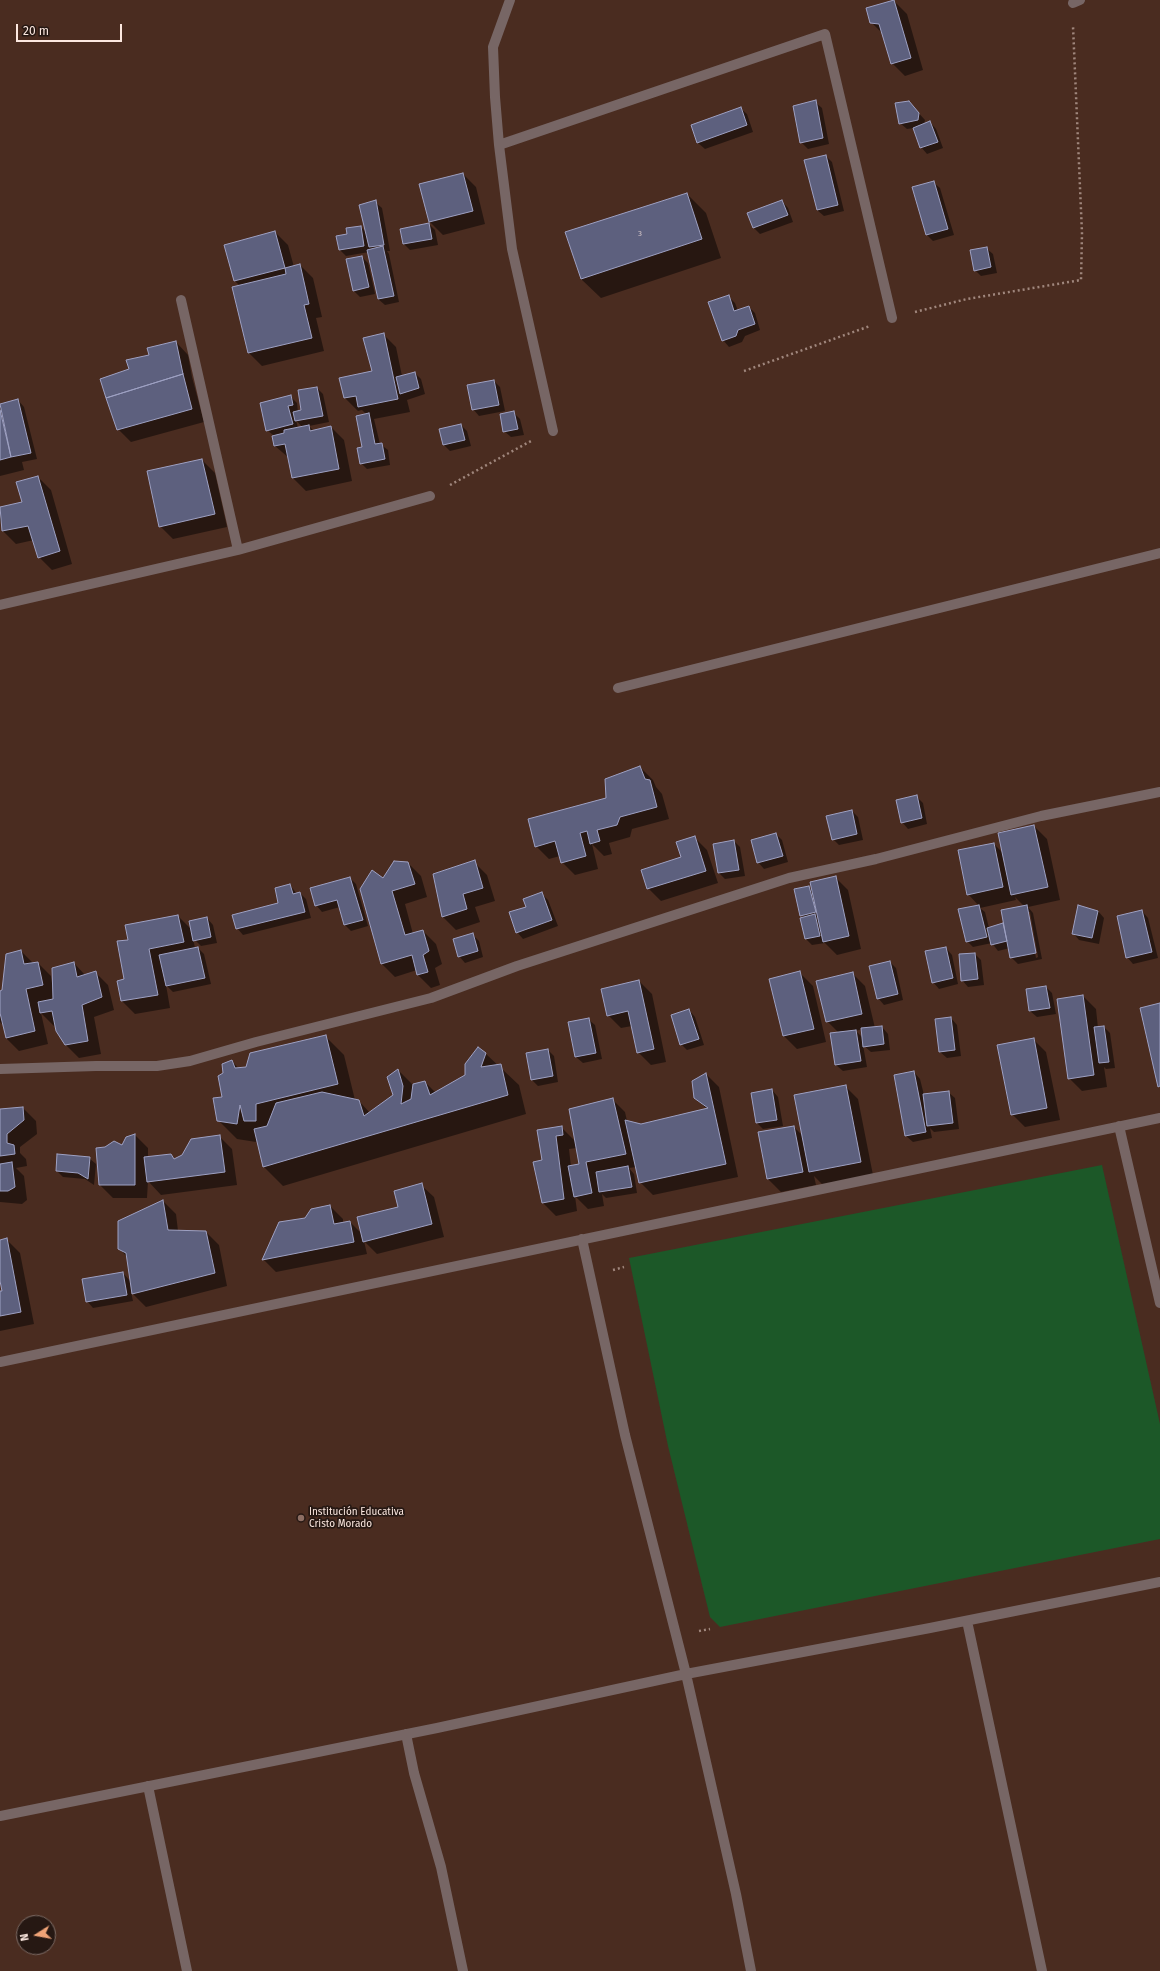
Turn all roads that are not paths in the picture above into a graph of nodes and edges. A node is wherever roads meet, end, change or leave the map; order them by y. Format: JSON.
{"nodes":[{"id":1,"x":510,"y":0,"type":"edge"},
{"id":2,"x":499,"y":145,"type":"junction"},
{"id":3,"x":181,"y":300,"type":"dead end"},
{"id":4,"x":892,"y":318,"type":"road end"},
{"id":5,"x":553,"y":431,"type":"road end"},
{"id":6,"x":430,"y":496,"type":"road end"},
{"id":7,"x":238,"y":550,"type":"junction"},
{"id":8,"x":1160,"y":553,"type":"edge"},
{"id":9,"x":0,"y":605,"type":"edge"},
{"id":10,"x":618,"y":688,"type":"dead end"},
{"id":11,"x":1160,"y":792,"type":"edge"},
{"id":12,"x":0,"y":1069,"type":"edge"},
{"id":13,"x":1160,"y":1118,"type":"edge"},
{"id":14,"x":1119,"y":1126,"type":"junction"},
{"id":15,"x":582,"y":1239,"type":"junction"},
{"id":16,"x":1160,"y":1303,"type":"edge"},
{"id":17,"x":0,"y":1362,"type":"edge"},
{"id":18,"x":1160,"y":1582,"type":"edge"},
{"id":19,"x":967,"y":1621,"type":"junction"},
{"id":20,"x":686,"y":1674,"type":"junction"},
{"id":21,"x":406,"y":1734,"type":"junction"},
{"id":22,"x":148,"y":1786,"type":"junction"},
{"id":23,"x":0,"y":1816,"type":"edge"},
{"id":24,"x":187,"y":1971,"type":"edge"},
{"id":25,"x":463,"y":1971,"type":"edge"},
{"id":26,"x":751,"y":1971,"type":"edge"},
{"id":27,"x":1042,"y":1971,"type":"edge"}],
"edges":[{"from":1,"to":2,"type":"street"},
{"from":2,"to":4,"type":"street"},
{"from":2,"to":5,"type":"street"},
{"from":3,"to":7,"type":"street"},
{"from":6,"to":7,"type":"street"},
{"from":7,"to":9,"type":"street"},
{"from":8,"to":10,"type":"street"},
{"from":11,"to":12,"type":"street"},
{"from":13,"to":14,"type":"street"},
{"from":14,"to":15,"type":"street"},
{"from":14,"to":16,"type":"street"},
{"from":15,"to":17,"type":"street"},
{"from":15,"to":20,"type":"street"},
{"from":18,"to":19,"type":"street"},
{"from":19,"to":20,"type":"street"},
{"from":19,"to":27,"type":"street"},
{"from":20,"to":21,"type":"street"},
{"from":20,"to":26,"type":"street"},
{"from":21,"to":22,"type":"street"},
{"from":21,"to":25,"type":"street"},
{"from":22,"to":23,"type":"street"},
{"from":22,"to":24,"type":"street"}]}
